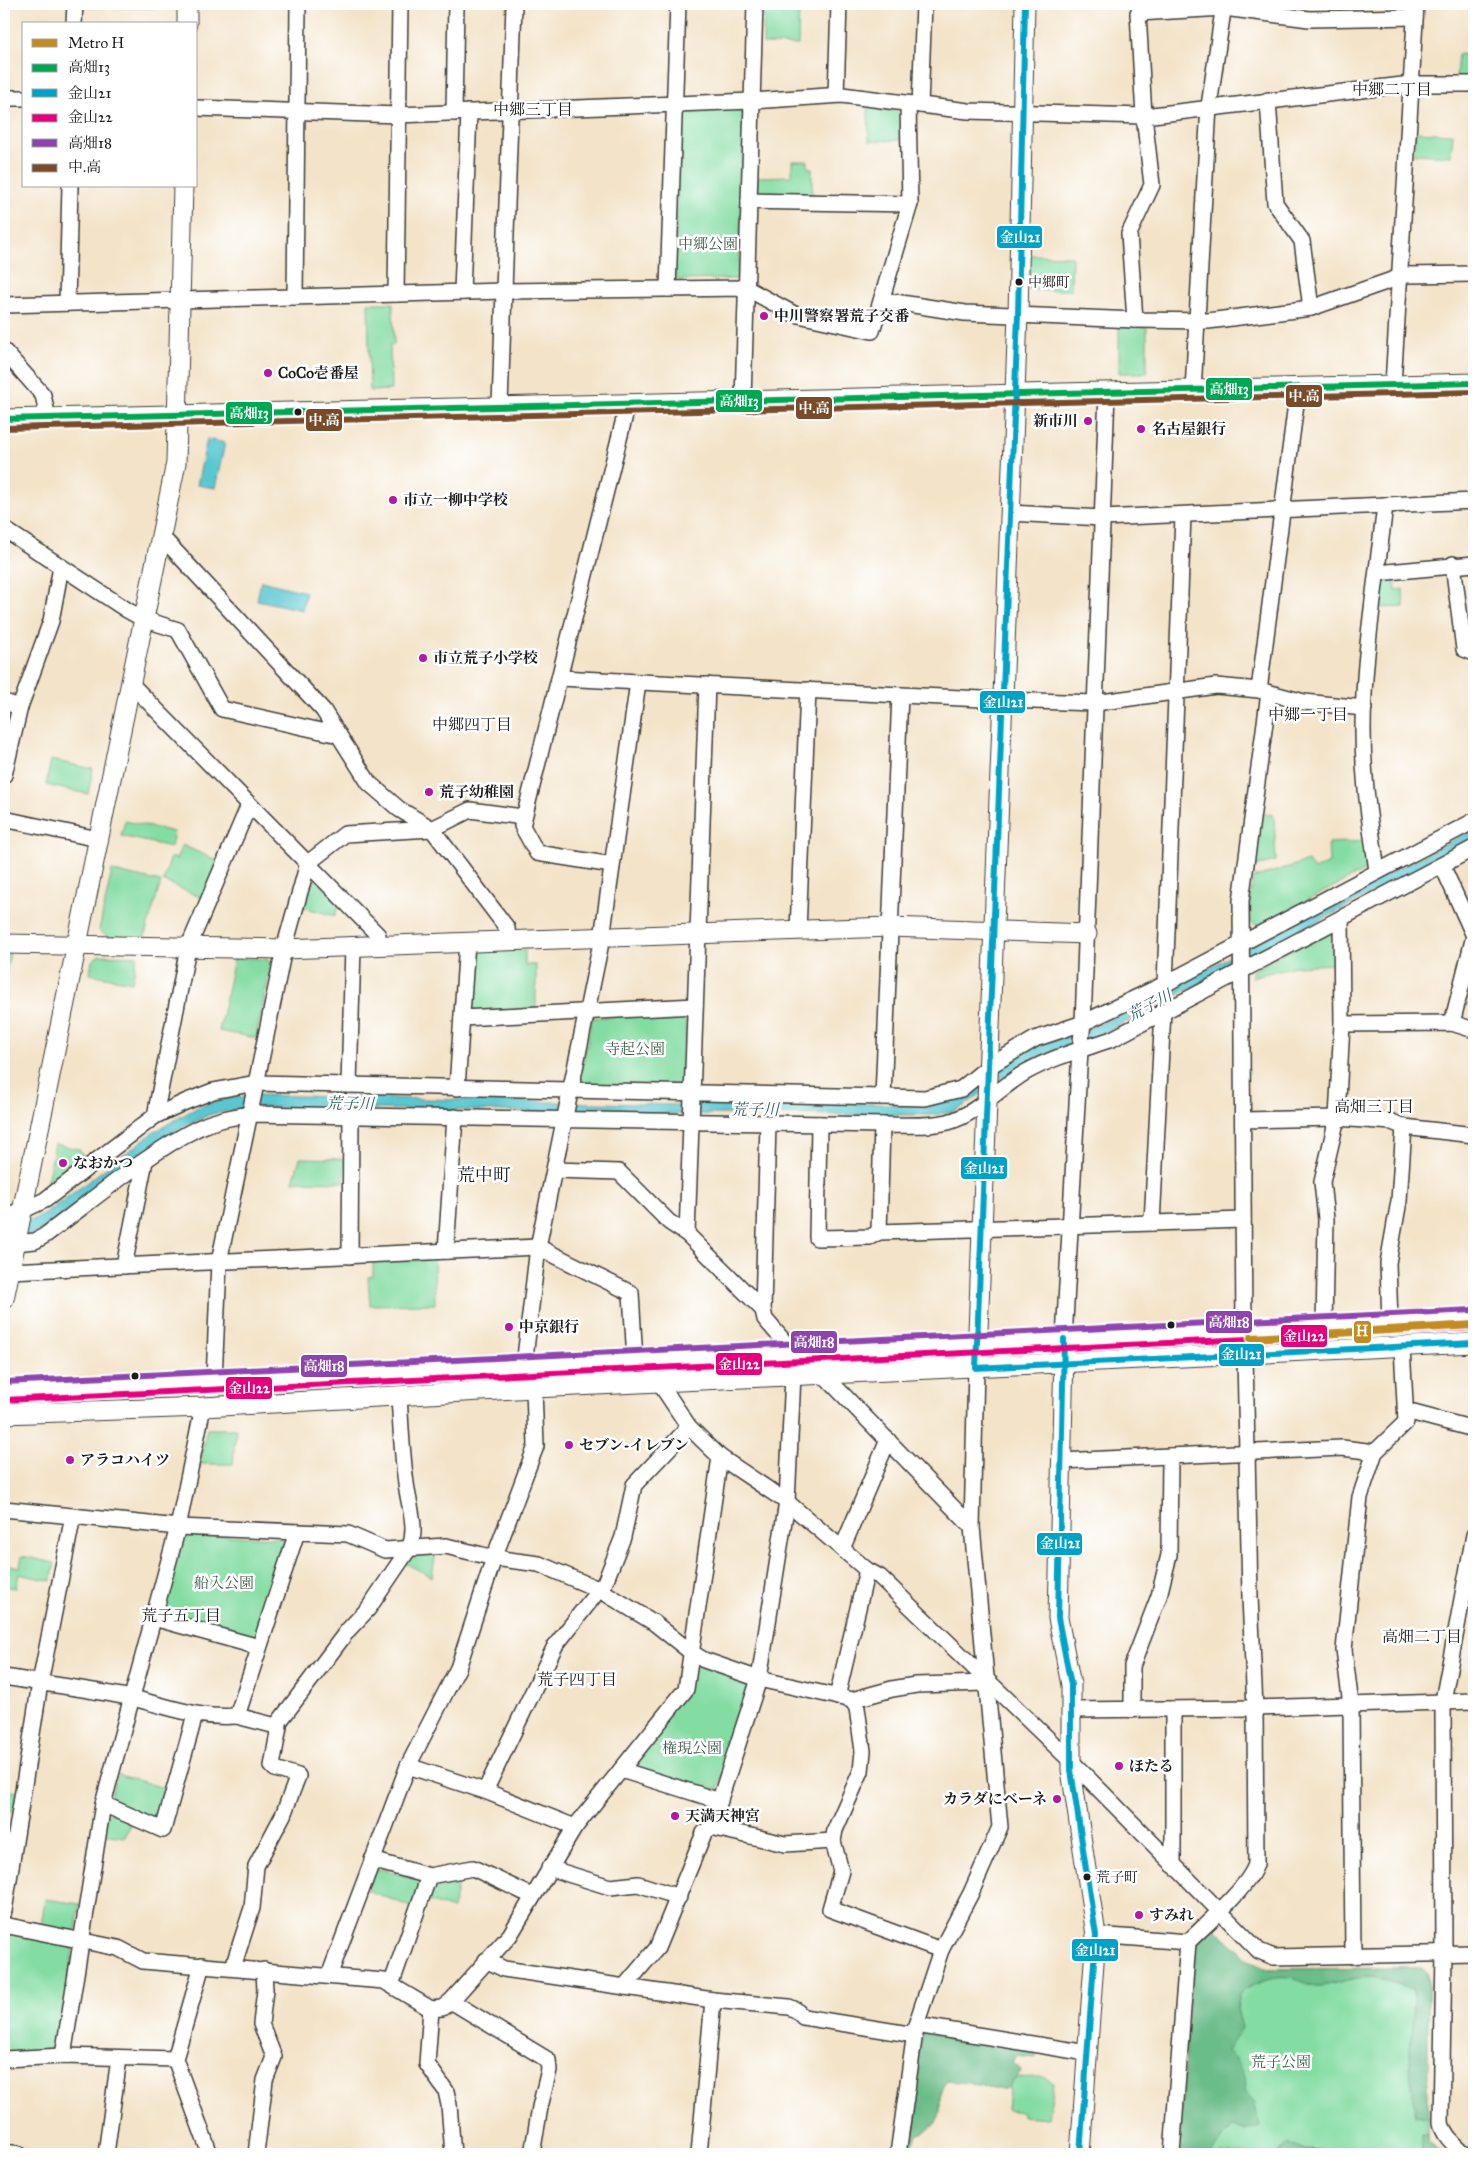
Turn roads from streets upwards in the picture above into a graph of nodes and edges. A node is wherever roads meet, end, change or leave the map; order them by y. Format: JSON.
{"nodes":[{"id":1,"x":75,"y":4,"type":"edge"},
{"id":2,"x":187,"y":4,"type":"edge"},
{"id":3,"x":298,"y":4,"type":"edge"},
{"id":4,"x":400,"y":4,"type":"edge"},
{"id":5,"x":456,"y":4,"type":"edge"},
{"id":6,"x":514,"y":4,"type":"edge"},
{"id":7,"x":678,"y":4,"type":"edge"},
{"id":8,"x":756,"y":4,"type":"edge"},
{"id":9,"x":839,"y":4,"type":"edge"},
{"id":10,"x":924,"y":4,"type":"edge"},
{"id":11,"x":1025,"y":4,"type":"edge"},
{"id":12,"x":1224,"y":6,"type":"edge"},
{"id":13,"x":1415,"y":10,"type":"edge"},
{"id":14,"x":74,"y":22,"type":"edge"},
{"id":15,"x":187,"y":22,"type":"edge"},
{"id":16,"x":1411,"y":84,"type":"junction"},
{"id":17,"x":1474,"y":84,"type":"edge"},
{"id":18,"x":836,"y":95,"type":"junction"},
{"id":19,"x":4,"y":98,"type":"edge"},
{"id":20,"x":22,"y":98,"type":"edge"},
{"id":21,"x":1268,"y":100,"type":"junction"},
{"id":22,"x":752,"y":101,"type":"junction"},
{"id":23,"x":674,"y":104,"type":"junction"},
{"id":24,"x":914,"y":104,"type":"junction"},
{"id":25,"x":1209,"y":106,"type":"junction"},
{"id":26,"x":198,"y":108,"type":"edge"},
{"id":27,"x":510,"y":111,"type":"junction"},
{"id":28,"x":296,"y":112,"type":"junction"},
{"id":29,"x":462,"y":113,"type":"junction"},
{"id":30,"x":1022,"y":113,"type":"junction"},
{"id":31,"x":398,"y":115,"type":"junction"},
{"id":32,"x":1144,"y":116,"type":"junction"},
{"id":33,"x":70,"y":188,"type":"edge"},
{"id":34,"x":183,"y":188,"type":"edge"},
{"id":35,"x":749,"y":201,"type":"junction"},
{"id":36,"x":910,"y":204,"type":"junction"},
{"id":37,"x":1474,"y":274,"type":"edge"},
{"id":38,"x":1400,"y":277,"type":"junction"},
{"id":39,"x":746,"y":288,"type":"junction"},
{"id":40,"x":668,"y":289,"type":"junction"},
{"id":41,"x":504,"y":291,"type":"junction"},
{"id":42,"x":462,"y":292,"type":"junction"},
{"id":43,"x":396,"y":294,"type":"junction"},
{"id":44,"x":295,"y":297,"type":"junction"},
{"id":45,"x":882,"y":300,"type":"junction"},
{"id":46,"x":181,"y":301,"type":"junction"},
{"id":47,"x":67,"y":303,"type":"junction"},
{"id":48,"x":4,"y":305,"type":"edge"},
{"id":49,"x":1311,"y":308,"type":"junction"},
{"id":50,"x":1018,"y":315,"type":"junction"},
{"id":51,"x":1135,"y":320,"type":"junction"},
{"id":52,"x":1197,"y":321,"type":"junction"},
{"id":53,"x":4,"y":351,"type":"edge"},
{"id":54,"x":1474,"y":383,"type":"edge"},
{"id":55,"x":1393,"y":385,"type":"junction"},
{"id":56,"x":1298,"y":388,"type":"junction"},
{"id":57,"x":1193,"y":390,"type":"junction"},
{"id":58,"x":1107,"y":393,"type":"junction"},
{"id":59,"x":1014,"y":395,"type":"junction"},
{"id":60,"x":743,"y":400,"type":"junction"},
{"id":61,"x":628,"y":403,"type":"junction"},
{"id":62,"x":500,"y":405,"type":"junction"},
{"id":63,"x":178,"y":415,"type":"junction"},
{"id":64,"x":48,"y":418,"type":"junction"},
{"id":65,"x":4,"y":419,"type":"edge"},
{"id":66,"x":1474,"y":501,"type":"edge"},
{"id":67,"x":1385,"y":505,"type":"junction"},
{"id":68,"x":1283,"y":510,"type":"junction"},
{"id":69,"x":1009,"y":513,"type":"junction"},
{"id":70,"x":1183,"y":515,"type":"junction"},
{"id":71,"x":1102,"y":518,"type":"junction"},
{"id":72,"x":4,"y":529,"type":"edge"},
{"id":73,"x":161,"y":536,"type":"junction"},
{"id":74,"x":1453,"y":564,"type":"junction"},
{"id":75,"x":1474,"y":564,"type":"edge"},
{"id":76,"x":61,"y":567,"type":"junction"},
{"id":77,"x":1377,"y":573,"type":"junction"},
{"id":78,"x":144,"y":619,"type":"junction"},
{"id":79,"x":1474,"y":653,"type":"edge"},
{"id":80,"x":560,"y":678,"type":"junction"},
{"id":81,"x":638,"y":682,"type":"junction"},
{"id":82,"x":130,"y":683,"type":"junction"},
{"id":83,"x":707,"y":685,"type":"junction"},
{"id":84,"x":808,"y":690,"type":"junction"},
{"id":85,"x":1176,"y":692,"type":"junction"},
{"id":86,"x":1264,"y":692,"type":"junction"},
{"id":87,"x":900,"y":695,"type":"junction"},
{"id":88,"x":1002,"y":700,"type":"junction"},
{"id":89,"x":4,"y":702,"type":"edge"},
{"id":90,"x":1095,"y":703,"type":"junction"},
{"id":91,"x":20,"y":707,"type":"junction"},
{"id":92,"x":1364,"y":708,"type":"junction"},
{"id":93,"x":339,"y":735,"type":"junction"},
{"id":94,"x":4,"y":775,"type":"edge"},
{"id":95,"x":250,"y":805,"type":"junction"},
{"id":96,"x":523,"y":818,"type":"junction"},
{"id":97,"x":4,"y":819,"type":"edge"},
{"id":98,"x":1474,"y":821,"type":"edge"},
{"id":99,"x":432,"y":828,"type":"junction"},
{"id":100,"x":98,"y":840,"type":"junction"},
{"id":101,"x":1474,"y":848,"type":"edge"},
{"id":102,"x":308,"y":863,"type":"junction"},
{"id":103,"x":612,"y":865,"type":"junction"},
{"id":104,"x":1442,"y":865,"type":"junction"},
{"id":105,"x":1377,"y":872,"type":"junction"},
{"id":106,"x":1341,"y":918,"type":"junction"},
{"id":107,"x":890,"y":928,"type":"junction"},
{"id":108,"x":798,"y":931,"type":"junction"},
{"id":109,"x":993,"y":932,"type":"junction"},
{"id":110,"x":697,"y":934,"type":"junction"},
{"id":111,"x":1087,"y":934,"type":"junction"},
{"id":112,"x":1474,"y":936,"type":"edge"},
{"id":113,"x":602,"y":938,"type":"junction"},
{"id":114,"x":508,"y":941,"type":"junction"},
{"id":115,"x":467,"y":942,"type":"junction"},
{"id":116,"x":4,"y":944,"type":"edge"},
{"id":117,"x":76,"y":945,"type":"junction"},
{"id":118,"x":378,"y":946,"type":"junction"},
{"id":119,"x":353,"y":947,"type":"junction"},
{"id":120,"x":188,"y":948,"type":"junction"},
{"id":121,"x":284,"y":949,"type":"junction"},
{"id":122,"x":1242,"y":956,"type":"junction"},
{"id":123,"x":1165,"y":984,"type":"junction"},
{"id":124,"x":695,"y":1006,"type":"junction"},
{"id":125,"x":587,"y":1011,"type":"junction"},
{"id":126,"x":1163,"y":1011,"type":"junction"},
{"id":127,"x":462,"y":1018,"type":"junction"},
{"id":128,"x":1452,"y":1023,"type":"junction"},
{"id":129,"x":1342,"y":1024,"type":"junction"},
{"id":130,"x":1083,"y":1025,"type":"junction"},
{"id":131,"x":1474,"y":1030,"type":"edge"},
{"id":132,"x":1080,"y":1048,"type":"junction"},
{"id":133,"x":988,"y":1070,"type":"junction"},
{"id":134,"x":349,"y":1086,"type":"junction"},
{"id":135,"x":255,"y":1087,"type":"junction"},
{"id":136,"x":457,"y":1088,"type":"junction"},
{"id":137,"x":571,"y":1094,"type":"junction"},
{"id":138,"x":692,"y":1095,"type":"junction"},
{"id":139,"x":883,"y":1097,"type":"junction"},
{"id":140,"x":987,"y":1098,"type":"junction"},
{"id":141,"x":250,"y":1112,"type":"junction"},
{"id":142,"x":351,"y":1115,"type":"junction"},
{"id":143,"x":155,"y":1116,"type":"junction"},
{"id":144,"x":455,"y":1117,"type":"junction"},
{"id":145,"x":566,"y":1117,"type":"junction"},
{"id":146,"x":1337,"y":1118,"type":"junction"},
{"id":147,"x":691,"y":1119,"type":"junction"},
{"id":148,"x":1243,"y":1120,"type":"junction"},
{"id":149,"x":768,"y":1123,"type":"junction"},
{"id":150,"x":819,"y":1124,"type":"junction"},
{"id":151,"x":882,"y":1125,"type":"junction"},
{"id":152,"x":1404,"y":1127,"type":"junction"},
{"id":153,"x":1474,"y":1135,"type":"edge"},
{"id":154,"x":145,"y":1161,"type":"junction"},
{"id":155,"x":554,"y":1170,"type":"junction"},
{"id":156,"x":15,"y":1215,"type":"edge"},
{"id":157,"x":1243,"y":1220,"type":"junction"},
{"id":158,"x":1152,"y":1223,"type":"junction"},
{"id":159,"x":1071,"y":1226,"type":"junction"},
{"id":160,"x":982,"y":1229,"type":"junction"},
{"id":161,"x":879,"y":1232,"type":"junction"},
{"id":162,"x":687,"y":1234,"type":"junction"},
{"id":163,"x":538,"y":1247,"type":"junction"},
{"id":164,"x":11,"y":1248,"type":"edge"},
{"id":165,"x":446,"y":1251,"type":"junction"},
{"id":166,"x":350,"y":1256,"type":"junction"},
{"id":167,"x":219,"y":1262,"type":"junction"},
{"id":168,"x":124,"y":1266,"type":"junction"},
{"id":169,"x":9,"y":1271,"type":"junction"},
{"id":170,"x":4,"y":1298,"type":"edge"},
{"id":171,"x":763,"y":1310,"type":"junction"},
{"id":172,"x":1474,"y":1319,"type":"edge"},
{"id":173,"x":1390,"y":1323,"type":"junction"},
{"id":174,"x":1324,"y":1327,"type":"junction"},
{"id":175,"x":1244,"y":1330,"type":"junction"},
{"id":176,"x":1064,"y":1339,"type":"junction"},
{"id":177,"x":1474,"y":1343,"type":"edge"},
{"id":178,"x":978,"y":1345,"type":"junction"},
{"id":179,"x":1402,"y":1347,"type":"junction"},
{"id":180,"x":794,"y":1353,"type":"junction"},
{"id":181,"x":1245,"y":1356,"type":"junction"},
{"id":182,"x":635,"y":1360,"type":"junction"},
{"id":183,"x":1064,"y":1364,"type":"junction"},
{"id":184,"x":524,"y":1366,"type":"junction"},
{"id":185,"x":976,"y":1368,"type":"junction"},
{"id":186,"x":823,"y":1374,"type":"junction"},
{"id":187,"x":793,"y":1376,"type":"junction"},
{"id":188,"x":214,"y":1381,"type":"junction"},
{"id":189,"x":660,"y":1382,"type":"junction"},
{"id":190,"x":534,"y":1388,"type":"junction"},
{"id":191,"x":4,"y":1391,"type":"edge"},
{"id":192,"x":398,"y":1396,"type":"junction"},
{"id":193,"x":203,"y":1407,"type":"junction"},
{"id":194,"x":1406,"y":1411,"type":"junction"},
{"id":195,"x":4,"y":1414,"type":"edge"},
{"id":196,"x":689,"y":1427,"type":"junction"},
{"id":197,"x":1474,"y":1429,"type":"edge"},
{"id":198,"x":888,"y":1440,"type":"junction"},
{"id":199,"x":1247,"y":1452,"type":"junction"},
{"id":200,"x":1375,"y":1452,"type":"junction"},
{"id":201,"x":1170,"y":1456,"type":"junction"},
{"id":202,"x":720,"y":1457,"type":"junction"},
{"id":203,"x":1061,"y":1461,"type":"junction"},
{"id":204,"x":787,"y":1502,"type":"junction"},
{"id":205,"x":4,"y":1509,"type":"edge"},
{"id":206,"x":73,"y":1516,"type":"junction"},
{"id":207,"x":178,"y":1527,"type":"junction"},
{"id":208,"x":972,"y":1527,"type":"junction"},
{"id":209,"x":297,"y":1532,"type":"junction"},
{"id":210,"x":1474,"y":1535,"type":"edge"},
{"id":211,"x":410,"y":1547,"type":"junction"},
{"id":212,"x":842,"y":1549,"type":"junction"},
{"id":213,"x":494,"y":1558,"type":"junction"},
{"id":214,"x":867,"y":1570,"type":"junction"},
{"id":215,"x":600,"y":1590,"type":"junction"},
{"id":216,"x":1467,"y":1615,"type":"edge"},
{"id":217,"x":154,"y":1618,"type":"junction"},
{"id":218,"x":259,"y":1647,"type":"junction"},
{"id":219,"x":692,"y":1653,"type":"junction"},
{"id":220,"x":4,"y":1677,"type":"edge"},
{"id":221,"x":759,"y":1679,"type":"junction"},
{"id":222,"x":987,"y":1681,"type":"junction"},
{"id":223,"x":40,"y":1683,"type":"junction"},
{"id":224,"x":837,"y":1697,"type":"junction"},
{"id":225,"x":133,"y":1698,"type":"junction"},
{"id":226,"x":852,"y":1700,"type":"junction"},
{"id":227,"x":1474,"y":1701,"type":"edge"},
{"id":228,"x":1443,"y":1702,"type":"junction"},
{"id":229,"x":1350,"y":1705,"type":"junction"},
{"id":230,"x":1255,"y":1708,"type":"junction"},
{"id":231,"x":1173,"y":1709,"type":"junction"},
{"id":232,"x":1072,"y":1710,"type":"junction"},
{"id":233,"x":1132,"y":1710,"type":"junction"},
{"id":234,"x":195,"y":1715,"type":"junction"},
{"id":235,"x":237,"y":1716,"type":"junction"},
{"id":236,"x":276,"y":1726,"type":"junction"},
{"id":237,"x":1071,"y":1761,"type":"junction"},
{"id":238,"x":408,"y":1766,"type":"junction"},
{"id":239,"x":621,"y":1770,"type":"junction"},
{"id":240,"x":485,"y":1791,"type":"junction"},
{"id":241,"x":720,"y":1801,"type":"junction"},
{"id":242,"x":103,"y":1804,"type":"junction"},
{"id":243,"x":576,"y":1827,"type":"junction"},
{"id":244,"x":711,"y":1827,"type":"junction"},
{"id":245,"x":832,"y":1841,"type":"junction"},
{"id":246,"x":372,"y":1860,"type":"junction"},
{"id":247,"x":1173,"y":1865,"type":"junction"},
{"id":248,"x":549,"y":1868,"type":"junction"},
{"id":249,"x":429,"y":1876,"type":"junction"},
{"id":250,"x":532,"y":1896,"type":"junction"},
{"id":251,"x":679,"y":1897,"type":"junction"},
{"id":252,"x":4,"y":1911,"type":"edge"},
{"id":253,"x":1219,"y":1911,"type":"junction"},
{"id":254,"x":4,"y":1924,"type":"edge"},
{"id":255,"x":1096,"y":1936,"type":"junction"},
{"id":256,"x":80,"y":1940,"type":"junction"},
{"id":257,"x":1188,"y":1942,"type":"junction"},
{"id":258,"x":941,"y":1950,"type":"junction"},
{"id":259,"x":1474,"y":1953,"type":"edge"},
{"id":260,"x":1444,"y":1954,"type":"junction"},
{"id":261,"x":1353,"y":1956,"type":"junction"},
{"id":262,"x":486,"y":1960,"type":"junction"},
{"id":263,"x":202,"y":1965,"type":"junction"},
{"id":264,"x":233,"y":1967,"type":"junction"},
{"id":265,"x":264,"y":1970,"type":"junction"},
{"id":266,"x":329,"y":1976,"type":"junction"},
{"id":267,"x":391,"y":1985,"type":"junction"},
{"id":268,"x":624,"y":1987,"type":"junction"},
{"id":269,"x":713,"y":2000,"type":"junction"},
{"id":270,"x":451,"y":2001,"type":"junction"},
{"id":271,"x":431,"y":2009,"type":"junction"},
{"id":272,"x":916,"y":2030,"type":"junction"},
{"id":273,"x":1087,"y":2053,"type":"junction"},
{"id":274,"x":63,"y":2056,"type":"junction"},
{"id":275,"x":119,"y":2058,"type":"junction"},
{"id":276,"x":4,"y":2059,"type":"edge"},
{"id":277,"x":174,"y":2059,"type":"junction"},
{"id":278,"x":4,"y":2152,"type":"edge"},
{"id":279,"x":20,"y":2154,"type":"edge"},
{"id":280,"x":106,"y":2154,"type":"edge"},
{"id":281,"x":210,"y":2154,"type":"edge"},
{"id":282,"x":256,"y":2154,"type":"edge"},
{"id":283,"x":453,"y":2154,"type":"edge"},
{"id":284,"x":532,"y":2154,"type":"edge"},
{"id":285,"x":699,"y":2154,"type":"edge"},
{"id":286,"x":898,"y":2154,"type":"edge"},
{"id":287,"x":1080,"y":2154,"type":"edge"},
{"id":288,"x":1172,"y":2154,"type":"edge"},
{"id":289,"x":1464,"y":2154,"type":"edge"}],
"edges":[{"from":1,"to":14,"type":"street"},
{"from":2,"to":15,"type":"street"},
{"from":3,"to":28,"type":"street"},
{"from":4,"to":31,"type":"street"},
{"from":5,"to":29,"type":"street"},
{"from":6,"to":27,"type":"street"},
{"from":7,"to":23,"type":"street"},
{"from":8,"to":22,"type":"street"},
{"from":9,"to":18,"type":"street"},
{"from":10,"to":24,"type":"street"},
{"from":11,"to":30,"type":"street"},
{"from":12,"to":13,"type":"street"},
{"from":12,"to":25,"type":"street"},
{"from":12,"to":32,"type":"street"},
{"from":13,"to":16,"type":"street"},
{"from":16,"to":17,"type":"street"},
{"from":16,"to":21,"type":"street"},
{"from":16,"to":38,"type":"street"},
{"from":18,"to":22,"type":"street"},
{"from":18,"to":24,"type":"street"},
{"from":19,"to":20,"type":"street"},
{"from":21,"to":25,"type":"street"},
{"from":21,"to":49,"type":"street"},
{"from":22,"to":23,"type":"street"},
{"from":22,"to":35,"type":"street"},
{"from":23,"to":27,"type":"street"},
{"from":23,"to":40,"type":"street"},
{"from":24,"to":30,"type":"street"},
{"from":24,"to":36,"type":"street"},
{"from":25,"to":32,"type":"street"},
{"from":25,"to":52,"type":"street"},
{"from":26,"to":28,"type":"street"},
{"from":27,"to":29,"type":"street"},
{"from":27,"to":41,"type":"street"},
{"from":28,"to":31,"type":"street"},
{"from":28,"to":44,"type":"street"},
{"from":29,"to":31,"type":"street"},
{"from":29,"to":42,"type":"street"},
{"from":30,"to":32,"type":"street"},
{"from":30,"to":50,"type":"street"},
{"from":31,"to":43,"type":"street"},
{"from":32,"to":51,"type":"street"},
{"from":33,"to":47,"type":"street"},
{"from":34,"to":46,"type":"street"},
{"from":35,"to":36,"type":"street"},
{"from":35,"to":39,"type":"street"},
{"from":36,"to":45,"type":"street"},
{"from":37,"to":38,"type":"street"},
{"from":38,"to":49,"type":"street"},
{"from":38,"to":55,"type":"street"},
{"from":39,"to":40,"type":"street"},
{"from":39,"to":45,"type":"street"},
{"from":39,"to":60,"type":"street"},
{"from":40,"to":41,"type":"street"},
{"from":41,"to":42,"type":"street"},
{"from":41,"to":62,"type":"street"},
{"from":42,"to":43,"type":"street"},
{"from":43,"to":44,"type":"street"},
{"from":44,"to":46,"type":"street"},
{"from":45,"to":50,"type":"street"},
{"from":46,"to":47,"type":"street"},
{"from":46,"to":63,"type":"street"},
{"from":47,"to":48,"type":"street"},
{"from":49,"to":52,"type":"street"},
{"from":50,"to":51,"type":"street"},
{"from":50,"to":59,"type":"street"},
{"from":51,"to":52,"type":"street"},
{"from":52,"to":57,"type":"street"},
{"from":53,"to":64,"type":"street"},
{"from":54,"to":55,"type":"street"},
{"from":55,"to":56,"type":"street"},
{"from":56,"to":57,"type":"street"},
{"from":56,"to":68,"type":"street"},
{"from":57,"to":58,"type":"street"},
{"from":58,"to":59,"type":"street"},
{"from":58,"to":71,"type":"street"},
{"from":59,"to":60,"type":"street"},
{"from":59,"to":69,"type":"street"},
{"from":60,"to":61,"type":"street"},
{"from":61,"to":62,"type":"street"},
{"from":61,"to":80,"type":"street"},
{"from":62,"to":63,"type":"street"},
{"from":63,"to":64,"type":"street"},
{"from":63,"to":73,"type":"street"},
{"from":64,"to":65,"type":"street"},
{"from":66,"to":67,"type":"street"},
{"from":67,"to":68,"type":"street"},
{"from":67,"to":77,"type":"street"},
{"from":68,"to":70,"type":"street"},
{"from":68,"to":86,"type":"street"},
{"from":69,"to":71,"type":"street"},
{"from":69,"to":88,"type":"street"},
{"from":70,"to":71,"type":"street"},
{"from":70,"to":85,"type":"street"},
{"from":71,"to":90,"type":"street"},
{"from":72,"to":76,"type":"street"},
{"from":73,"to":78,"type":"street"},
{"from":73,"to":93,"type":"street"},
{"from":74,"to":75,"type":"street"},
{"from":74,"to":77,"type":"street"},
{"from":74,"to":79,"type":"street"},
{"from":76,"to":78,"type":"street"},
{"from":76,"to":91,"type":"street"},
{"from":77,"to":92,"type":"street"},
{"from":78,"to":82,"type":"street"},
{"from":78,"to":93,"type":"street"},
{"from":80,"to":81,"type":"street"},
{"from":80,"to":96,"type":"street"},
{"from":81,"to":83,"type":"street"},
{"from":81,"to":103,"type":"street"},
{"from":82,"to":95,"type":"street"},
{"from":82,"to":100,"type":"street"},
{"from":83,"to":84,"type":"street"},
{"from":83,"to":110,"type":"street"},
{"from":84,"to":87,"type":"street"},
{"from":84,"to":108,"type":"street"},
{"from":85,"to":86,"type":"street"},
{"from":85,"to":90,"type":"street"},
{"from":85,"to":123,"type":"street"},
{"from":86,"to":92,"type":"street"},
{"from":86,"to":122,"type":"street"},
{"from":87,"to":88,"type":"street"},
{"from":87,"to":107,"type":"street"},
{"from":88,"to":90,"type":"street"},
{"from":88,"to":109,"type":"street"},
{"from":89,"to":91,"type":"street"},
{"from":90,"to":111,"type":"street"},
{"from":91,"to":94,"type":"street"},
{"from":92,"to":105,"type":"street"},
{"from":93,"to":99,"type":"street"},
{"from":95,"to":102,"type":"street"},
{"from":95,"to":120,"type":"street"},
{"from":96,"to":99,"type":"street"},
{"from":96,"to":103,"type":"street"},
{"from":97,"to":100,"type":"street"},
{"from":98,"to":105,"type":"street"},
{"from":99,"to":102,"type":"street"},
{"from":99,"to":114,"type":"street"},
{"from":100,"to":117,"type":"street"},
{"from":101,"to":104,"type":"street"},
{"from":102,"to":118,"type":"street"},
{"from":102,"to":121,"type":"street"},
{"from":103,"to":113,"type":"street"},
{"from":104,"to":106,"type":"street"},
{"from":104,"to":112,"type":"street"},
{"from":105,"to":122,"type":"street"},
{"from":106,"to":122,"type":"street"},
{"from":106,"to":129,"type":"street"},
{"from":107,"to":108,"type":"street"},
{"from":107,"to":109,"type":"street"},
{"from":107,"to":139,"type":"street"},
{"from":108,"to":110,"type":"street"},
{"from":109,"to":111,"type":"street"},
{"from":109,"to":133,"type":"street"},
{"from":110,"to":113,"type":"street"},
{"from":110,"to":124,"type":"street"},
{"from":111,"to":130,"type":"street"},
{"from":112,"to":128,"type":"street"},
{"from":113,"to":114,"type":"street"},
{"from":113,"to":125,"type":"street"},
{"from":114,"to":115,"type":"street"},
{"from":115,"to":118,"type":"street"},
{"from":115,"to":127,"type":"street"},
{"from":116,"to":117,"type":"street"},
{"from":117,"to":120,"type":"street"},
{"from":117,"to":156,"type":"street"},
{"from":118,"to":119,"type":"street"},
{"from":119,"to":121,"type":"street"},
{"from":119,"to":134,"type":"street"},
{"from":120,"to":121,"type":"street"},
{"from":120,"to":143,"type":"street"},
{"from":121,"to":135,"type":"street"},
{"from":122,"to":123,"type":"street"},
{"from":122,"to":126,"type":"street"},
{"from":122,"to":148,"type":"street"},
{"from":123,"to":130,"type":"street"},
{"from":124,"to":125,"type":"street"},
{"from":124,"to":138,"type":"street"},
{"from":125,"to":127,"type":"street"},
{"from":125,"to":137,"type":"street"},
{"from":126,"to":132,"type":"street"},
{"from":126,"to":158,"type":"street"},
{"from":127,"to":136,"type":"street"},
{"from":128,"to":129,"type":"street"},
{"from":128,"to":131,"type":"street"},
{"from":129,"to":146,"type":"street"},
{"from":130,"to":132,"type":"street"},
{"from":130,"to":133,"type":"street"},
{"from":132,"to":140,"type":"street"},
{"from":132,"to":159,"type":"street"},
{"from":133,"to":139,"type":"street"},
{"from":133,"to":140,"type":"street"},
{"from":134,"to":135,"type":"street"},
{"from":134,"to":136,"type":"street"},
{"from":135,"to":141,"type":"street"},
{"from":135,"to":143,"type":"street"},
{"from":136,"to":137,"type":"street"},
{"from":137,"to":138,"type":"street"},
{"from":137,"to":145,"type":"street"},
{"from":138,"to":139,"type":"street"},
{"from":138,"to":147,"type":"street"},
{"from":140,"to":151,"type":"street"},
{"from":140,"to":160,"type":"street"},
{"from":141,"to":142,"type":"street"},
{"from":141,"to":154,"type":"street"},
{"from":141,"to":167,"type":"street"},
{"from":142,"to":144,"type":"street"},
{"from":142,"to":166,"type":"street"},
{"from":143,"to":156,"type":"street"},
{"from":144,"to":145,"type":"street"},
{"from":144,"to":165,"type":"street"},
{"from":145,"to":147,"type":"street"},
{"from":145,"to":155,"type":"street"},
{"from":146,"to":148,"type":"street"},
{"from":146,"to":152,"type":"street"},
{"from":146,"to":174,"type":"street"},
{"from":147,"to":149,"type":"street"},
{"from":147,"to":162,"type":"street"},
{"from":148,"to":157,"type":"street"},
{"from":149,"to":150,"type":"street"},
{"from":149,"to":171,"type":"street"},
{"from":150,"to":151,"type":"street"},
{"from":150,"to":161,"type":"street"},
{"from":151,"to":161,"type":"street"},
{"from":152,"to":153,"type":"street"},
{"from":152,"to":173,"type":"street"},
{"from":154,"to":164,"type":"street"},
{"from":154,"to":168,"type":"street"},
{"from":155,"to":162,"type":"street"},
{"from":155,"to":163,"type":"street"},
{"from":156,"to":164,"type":"street"},
{"from":157,"to":158,"type":"street"},
{"from":157,"to":175,"type":"street"},
{"from":158,"to":159,"type":"street"},
{"from":159,"to":160,"type":"street"},
{"from":159,"to":176,"type":"street"},
{"from":160,"to":161,"type":"street"},
{"from":160,"to":178,"type":"street"},
{"from":162,"to":171,"type":"street"},
{"from":163,"to":165,"type":"street"},
{"from":163,"to":182,"type":"street"},
{"from":163,"to":184,"type":"street"},
{"from":164,"to":169,"type":"street"},
{"from":165,"to":166,"type":"street"},
{"from":166,"to":167,"type":"street"},
{"from":167,"to":168,"type":"street"},
{"from":167,"to":188,"type":"street"},
{"from":168,"to":169,"type":"street"},
{"from":169,"to":170,"type":"street"},
{"from":171,"to":180,"type":"street"},
{"from":172,"to":173,"type":"street"},
{"from":173,"to":174,"type":"street"},
{"from":174,"to":175,"type":"street"},
{"from":175,"to":176,"type":"street"},
{"from":176,"to":178,"type":"street"},
{"from":176,"to":183,"type":"street"},
{"from":177,"to":179,"type":"street"},
{"from":178,"to":180,"type":"street"},
{"from":178,"to":185,"type":"street"},
{"from":179,"to":181,"type":"street"},
{"from":179,"to":194,"type":"street"},
{"from":180,"to":182,"type":"street"},
{"from":181,"to":183,"type":"street"},
{"from":181,"to":199,"type":"street"},
{"from":182,"to":184,"type":"street"},
{"from":183,"to":185,"type":"street"},
{"from":183,"to":203,"type":"street"},
{"from":184,"to":188,"type":"street"},
{"from":184,"to":190,"type":"street"},
{"from":185,"to":186,"type":"street"},
{"from":185,"to":208,"type":"street"},
{"from":186,"to":187,"type":"street"},
{"from":186,"to":198,"type":"street"},
{"from":187,"to":189,"type":"street"},
{"from":187,"to":204,"type":"street"},
{"from":188,"to":191,"type":"street"},
{"from":189,"to":190,"type":"street"},
{"from":189,"to":196,"type":"street"},
{"from":190,"to":192,"type":"street"},
{"from":190,"to":213,"type":"street"},
{"from":192,"to":193,"type":"street"},
{"from":192,"to":211,"type":"street"},
{"from":193,"to":195,"type":"street"},
{"from":193,"to":207,"type":"street"},
{"from":194,"to":197,"type":"street"},
{"from":194,"to":200,"type":"street"},
{"from":196,"to":202,"type":"street"},
{"from":196,"to":215,"type":"street"},
{"from":198,"to":208,"type":"street"},
{"from":198,"to":212,"type":"street"},
{"from":199,"to":200,"type":"street"},
{"from":199,"to":201,"type":"street"},
{"from":199,"to":230,"type":"street"},
{"from":200,"to":229,"type":"street"},
{"from":201,"to":203,"type":"street"},
{"from":201,"to":233,"type":"street"},
{"from":202,"to":204,"type":"street"},
{"from":202,"to":219,"type":"street"},
{"from":203,"to":232,"type":"street"},
{"from":204,"to":212,"type":"street"},
{"from":204,"to":221,"type":"street"},
{"from":205,"to":206,"type":"street"},
{"from":206,"to":207,"type":"street"},
{"from":206,"to":223,"type":"street"},
{"from":207,"to":209,"type":"street"},
{"from":207,"to":217,"type":"street"},
{"from":208,"to":222,"type":"street"},
{"from":209,"to":211,"type":"street"},
{"from":209,"to":218,"type":"street"},
{"from":210,"to":216,"type":"street"},
{"from":211,"to":213,"type":"street"},
{"from":211,"to":236,"type":"street"},
{"from":212,"to":214,"type":"street"},
{"from":213,"to":215,"type":"street"},
{"from":213,"to":238,"type":"street"},
{"from":214,"to":222,"type":"street"},
{"from":214,"to":224,"type":"street"},
{"from":215,"to":219,"type":"street"},
{"from":215,"to":240,"type":"street"},
{"from":216,"to":228,"type":"street"},
{"from":217,"to":218,"type":"street"},
{"from":217,"to":225,"type":"street"},
{"from":218,"to":235,"type":"street"},
{"from":219,"to":221,"type":"street"},
{"from":219,"to":239,"type":"street"},
{"from":220,"to":223,"type":"street"},
{"from":221,"to":224,"type":"street"},
{"from":221,"to":241,"type":"street"},
{"from":222,"to":226,"type":"street"},
{"from":222,"to":237,"type":"street"},
{"from":222,"to":258,"type":"street"},
{"from":223,"to":225,"type":"street"},
{"from":223,"to":252,"type":"street"},
{"from":224,"to":226,"type":"street"},
{"from":225,"to":234,"type":"street"},
{"from":225,"to":242,"type":"street"},
{"from":226,"to":245,"type":"street"},
{"from":227,"to":228,"type":"street"},
{"from":228,"to":229,"type":"street"},
{"from":228,"to":260,"type":"street"},
{"from":229,"to":230,"type":"street"},
{"from":229,"to":261,"type":"street"},
{"from":230,"to":231,"type":"street"},
{"from":230,"to":253,"type":"street"},
{"from":231,"to":233,"type":"street"},
{"from":231,"to":247,"type":"street"},
{"from":232,"to":233,"type":"street"},
{"from":232,"to":237,"type":"street"},
{"from":234,"to":235,"type":"street"},
{"from":234,"to":242,"type":"street"},
{"from":235,"to":236,"type":"street"},
{"from":236,"to":264,"type":"street"},
{"from":237,"to":247,"type":"street"},
{"from":237,"to":255,"type":"street"},
{"from":238,"to":240,"type":"street"},
{"from":238,"to":246,"type":"street"},
{"from":239,"to":241,"type":"street"},
{"from":239,"to":243,"type":"street"},
{"from":240,"to":243,"type":"street"},
{"from":241,"to":244,"type":"street"},
{"from":242,"to":256,"type":"street"},
{"from":243,"to":248,"type":"street"},
{"from":244,"to":245,"type":"street"},
{"from":244,"to":251,"type":"street"},
{"from":245,"to":258,"type":"street"},
{"from":246,"to":249,"type":"street"},
{"from":246,"to":266,"type":"street"},
{"from":247,"to":253,"type":"street"},
{"from":248,"to":250,"type":"street"},
{"from":248,"to":251,"type":"street"},
{"from":249,"to":250,"type":"street"},
{"from":249,"to":267,"type":"street"},
{"from":250,"to":262,"type":"street"},
{"from":251,"to":268,"type":"street"},
{"from":253,"to":257,"type":"street"},
{"from":253,"to":261,"type":"street"},
{"from":254,"to":256,"type":"street"},
{"from":255,"to":257,"type":"street"},
{"from":255,"to":273,"type":"street"},
{"from":256,"to":263,"type":"street"},
{"from":256,"to":274,"type":"street"},
{"from":257,"to":288,"type":"street"},
{"from":258,"to":272,"type":"street"},
{"from":259,"to":260,"type":"street"},
{"from":260,"to":261,"type":"street"},
{"from":260,"to":289,"type":"street"},
{"from":262,"to":268,"type":"street"},
{"from":262,"to":270,"type":"street"},
{"from":263,"to":264,"type":"street"},
{"from":263,"to":277,"type":"street"},
{"from":264,"to":265,"type":"street"},
{"from":265,"to":266,"type":"street"},
{"from":265,"to":282,"type":"street"},
{"from":266,"to":267,"type":"street"},
{"from":267,"to":271,"type":"street"},
{"from":268,"to":269,"type":"street"},
{"from":269,"to":272,"type":"street"},
{"from":269,"to":285,"type":"street"},
{"from":270,"to":271,"type":"street"},
{"from":270,"to":284,"type":"street"},
{"from":271,"to":283,"type":"street"},
{"from":272,"to":273,"type":"street"},
{"from":272,"to":286,"type":"street"},
{"from":273,"to":287,"type":"street"},
{"from":274,"to":275,"type":"street"},
{"from":274,"to":276,"type":"street"},
{"from":275,"to":277,"type":"street"},
{"from":275,"to":280,"type":"street"},
{"from":277,"to":281,"type":"street"},
{"from":278,"to":279,"type":"street"}]}
